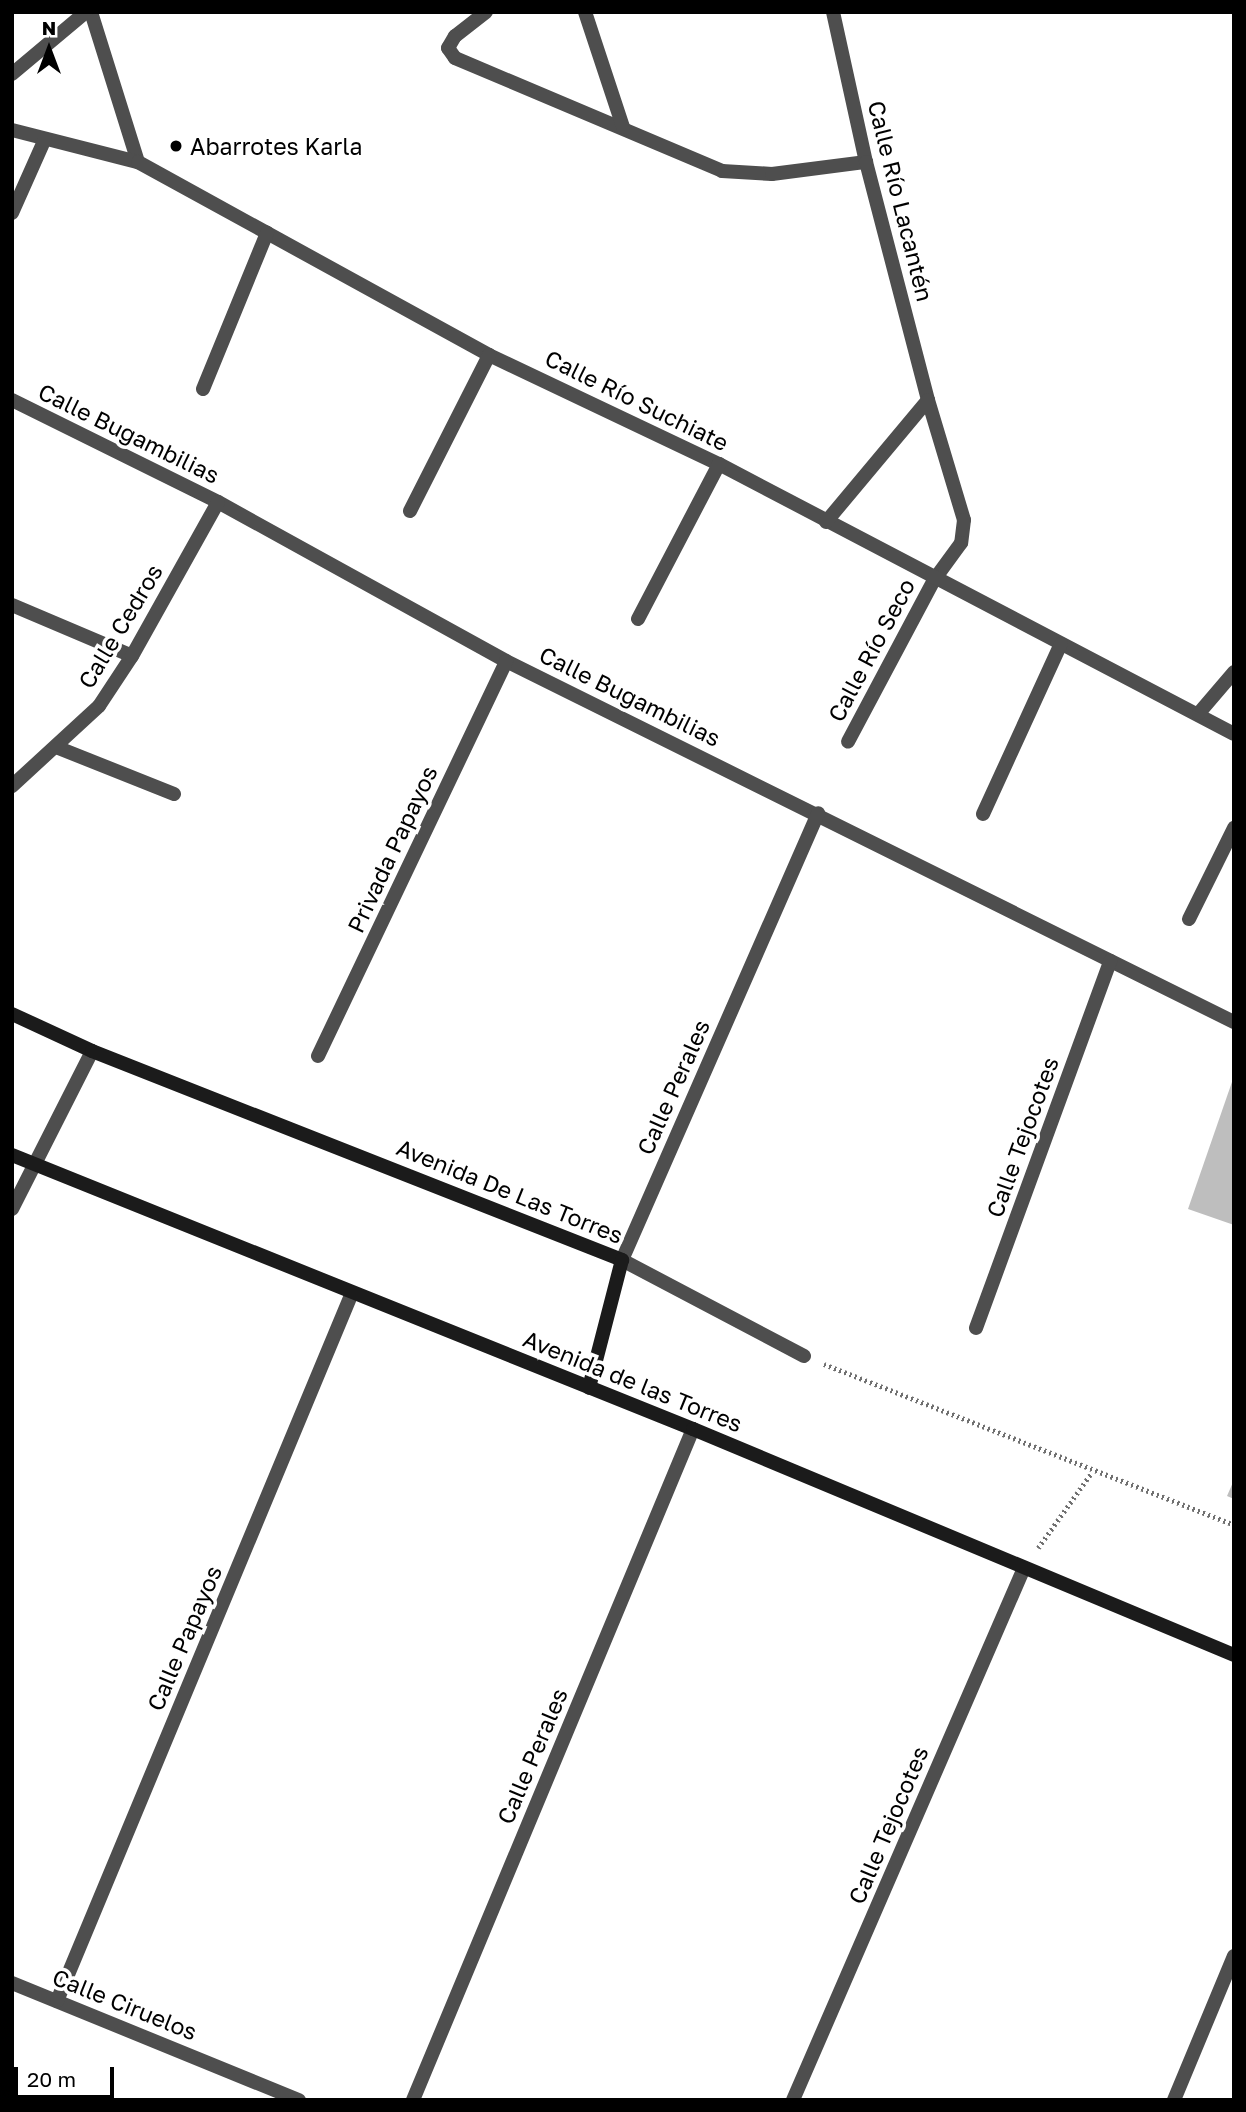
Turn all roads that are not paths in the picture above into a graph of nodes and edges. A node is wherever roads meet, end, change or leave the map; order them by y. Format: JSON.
{"nodes":[{"id":1,"x":86,"y":12,"type":"edge"},
{"id":2,"x":91,"y":12,"type":"edge"},
{"id":3,"x":486,"y":12,"type":"edge"},
{"id":4,"x":585,"y":12,"type":"edge"},
{"id":5,"x":834,"y":12,"type":"edge"},
{"id":6,"x":12,"y":74,"type":"edge"},
{"id":7,"x":623,"y":127,"type":"junction"},
{"id":8,"x":12,"y":130,"type":"edge"},
{"id":9,"x":45,"y":139,"type":"junction"},
{"id":10,"x":138,"y":162,"type":"junction"},
{"id":11,"x":866,"y":162,"type":"junction"},
{"id":12,"x":12,"y":213,"type":"edge"},
{"id":13,"x":267,"y":233,"type":"junction"},
{"id":14,"x":489,"y":355,"type":"junction"},
{"id":15,"x":203,"y":389,"type":"dead end"},
{"id":16,"x":12,"y":400,"type":"edge"},
{"id":17,"x":928,"y":400,"type":"junction"},
{"id":18,"x":719,"y":464,"type":"junction"},
{"id":19,"x":218,"y":502,"type":"junction"},
{"id":20,"x":410,"y":511,"type":"dead end"},
{"id":21,"x":826,"y":522,"type":"junction"},
{"id":22,"x":934,"y":580,"type":"junction"},
{"id":23,"x":12,"y":605,"type":"edge"},
{"id":24,"x":638,"y":619,"type":"dead end"},
{"id":25,"x":1061,"y":644,"type":"junction"},
{"id":26,"x":132,"y":656,"type":"junction"},
{"id":27,"x":506,"y":661,"type":"junction"},
{"id":28,"x":1234,"y":672,"type":"edge"},
{"id":29,"x":1199,"y":713,"type":"junction"},
{"id":30,"x":1234,"y":734,"type":"edge"},
{"id":31,"x":848,"y":742,"type":"dead end"},
{"id":32,"x":56,"y":747,"type":"junction"},
{"id":33,"x":12,"y":786,"type":"edge"},
{"id":34,"x":174,"y":794,"type":"dead end"},
{"id":35,"x":818,"y":813,"type":"junction"},
{"id":36,"x":983,"y":814,"type":"dead end"},
{"id":37,"x":1234,"y":828,"type":"edge"},
{"id":38,"x":1189,"y":919,"type":"dead end"},
{"id":39,"x":1110,"y":961,"type":"junction"},
{"id":40,"x":12,"y":1014,"type":"edge"},
{"id":41,"x":1234,"y":1022,"type":"edge"},
{"id":42,"x":92,"y":1051,"type":"junction"},
{"id":43,"x":318,"y":1056,"type":"dead end"},
{"id":44,"x":12,"y":1156,"type":"edge"},
{"id":45,"x":32,"y":1165,"type":"junction"},
{"id":46,"x":12,"y":1209,"type":"edge"},
{"id":47,"x":622,"y":1260,"type":"junction"},
{"id":48,"x":352,"y":1293,"type":"junction"},
{"id":49,"x":976,"y":1328,"type":"dead end"},
{"id":50,"x":804,"y":1356,"type":"road end"},
{"id":51,"x":589,"y":1388,"type":"junction"},
{"id":52,"x":694,"y":1429,"type":"junction"},
{"id":53,"x":1024,"y":1568,"type":"junction"},
{"id":54,"x":1234,"y":1655,"type":"edge"},
{"id":55,"x":1234,"y":1956,"type":"edge"},
{"id":56,"x":12,"y":1983,"type":"edge"},
{"id":57,"x":57,"y":2001,"type":"junction"},
{"id":58,"x":299,"y":2100,"type":"edge"},
{"id":59,"x":413,"y":2100,"type":"edge"},
{"id":60,"x":793,"y":2100,"type":"edge"},
{"id":61,"x":1174,"y":2100,"type":"edge"}],
"edges":[{"from":1,"to":6,"type":"street"},
{"from":2,"to":10,"type":"street"},
{"from":3,"to":7,"type":"street"},
{"from":4,"to":7,"type":"street"},
{"from":5,"to":11,"type":"street","name":"Calle Río Lacantén"},
{"from":7,"to":11,"type":"street"},
{"from":8,"to":9,"type":"street","name":"Calle Río Suchiate"},
{"from":9,"to":10,"type":"street","name":"Calle Río Suchiate"},
{"from":9,"to":12,"type":"street"},
{"from":10,"to":13,"type":"street","name":"Calle Río Suchiate"},
{"from":11,"to":17,"type":"street","name":"Calle Río Lacantén"},
{"from":13,"to":14,"type":"street","name":"Calle Río Suchiate"},
{"from":13,"to":15,"type":"street"},
{"from":14,"to":18,"type":"street","name":"Calle Río Suchiate"},
{"from":14,"to":20,"type":"street"},
{"from":16,"to":19,"type":"street","name":"Calle Bugambilias"},
{"from":17,"to":21,"type":"street"},
{"from":17,"to":22,"type":"street","name":"Calle Río Lacantén"},
{"from":18,"to":21,"type":"street","name":"Calle Río Suchiate"},
{"from":18,"to":24,"type":"street"},
{"from":19,"to":26,"type":"street","name":"Calle Cedros"},
{"from":19,"to":27,"type":"street","name":"Calle Bugambilias"},
{"from":21,"to":22,"type":"street","name":"Calle Río Suchiate"},
{"from":22,"to":25,"type":"street","name":"Calle Río Suchiate"},
{"from":22,"to":31,"type":"street","name":"Calle Río Seco"},
{"from":23,"to":26,"type":"street"},
{"from":25,"to":29,"type":"street","name":"Calle Río Suchiate"},
{"from":25,"to":36,"type":"street"},
{"from":26,"to":32,"type":"street","name":"Calle Cedros"},
{"from":27,"to":35,"type":"street","name":"Calle Bugambilias"},
{"from":27,"to":43,"type":"street","name":"Privada Papayos"},
{"from":28,"to":29,"type":"street"},
{"from":29,"to":30,"type":"street","name":"Calle Río Suchiate"},
{"from":32,"to":33,"type":"street","name":"Calle Cedros"},
{"from":32,"to":34,"type":"street"},
{"from":35,"to":39,"type":"street","name":"Calle Bugambilias"},
{"from":35,"to":47,"type":"street","name":"Calle Perales"},
{"from":37,"to":38,"type":"street"},
{"from":39,"to":41,"type":"street","name":"Calle Bugambilias"},
{"from":39,"to":49,"type":"street","name":"Calle Tejocotes"},
{"from":40,"to":42,"type":"main road","name":"Avenida De Las Torres"},
{"from":42,"to":45,"type":"street"},
{"from":42,"to":47,"type":"main road","name":"Avenida De Las Torres"},
{"from":44,"to":45,"type":"main road","name":"Avenida de las Torres"},
{"from":45,"to":46,"type":"street"},
{"from":45,"to":48,"type":"main road","name":"Avenida de las Torres"},
{"from":47,"to":50,"type":"street","name":"Avenida De Las Torres"},
{"from":47,"to":51,"type":"main road","name":"Calle Perales"},
{"from":48,"to":51,"type":"main road","name":"Avenida de las Torres"},
{"from":48,"to":57,"type":"street","name":"Calle Papayos"},
{"from":51,"to":52,"type":"main road","name":"Avenida de las Torres"},
{"from":52,"to":53,"type":"main road","name":"Avenida de las Torres"},
{"from":52,"to":59,"type":"street","name":"Calle Perales"},
{"from":53,"to":54,"type":"main road","name":"Avenida de las Torres"},
{"from":53,"to":60,"type":"street","name":"Calle Tejocotes"},
{"from":55,"to":61,"type":"street"},
{"from":56,"to":57,"type":"street","name":"Calle Ciruelos"},
{"from":57,"to":58,"type":"street","name":"Calle Ciruelos"}]}
